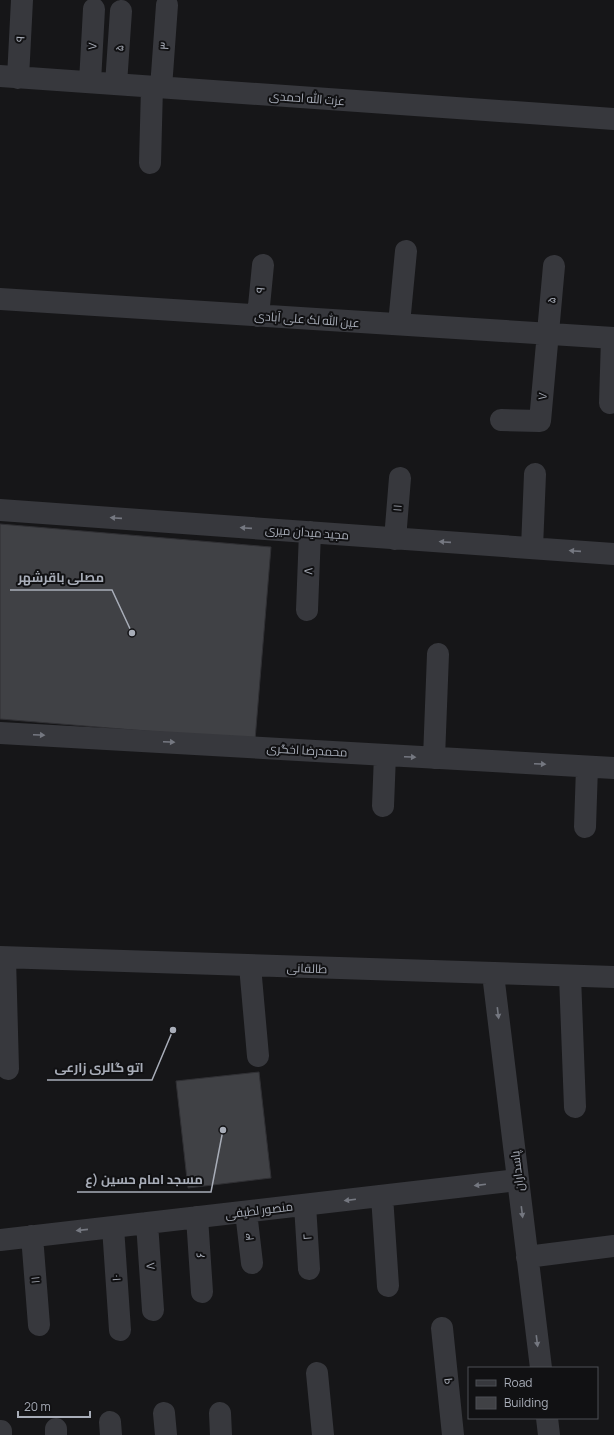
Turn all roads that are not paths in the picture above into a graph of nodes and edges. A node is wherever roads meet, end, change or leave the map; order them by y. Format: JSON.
{"nodes":[{"id":1,"x":22,"y":0,"type":"edge"},
{"id":2,"x":167,"y":5,"type":"dead end"},
{"id":3,"x":94,"y":9,"type":"dead end"},
{"id":4,"x":121,"y":12,"type":"dead end"},
{"id":5,"x":9,"y":77,"type":"edge"},
{"id":6,"x":90,"y":82,"type":"junction"},
{"id":7,"x":116,"y":84,"type":"junction"},
{"id":8,"x":156,"y":87,"type":"junction"},
{"id":9,"x":614,"y":119,"type":"edge"},
{"id":10,"x":150,"y":163,"type":"dead end"},
{"id":11,"x":406,"y":251,"type":"dead end"},
{"id":12,"x":262,"y":264,"type":"dead end"},
{"id":13,"x":554,"y":266,"type":"dead end"},
{"id":14,"x":0,"y":299,"type":"edge"},
{"id":15,"x":258,"y":316,"type":"junction"},
{"id":16,"x":399,"y":324,"type":"junction"},
{"id":17,"x":548,"y":334,"type":"junction"},
{"id":18,"x":613,"y":338,"type":"edge"},
{"id":19,"x":610,"y":403,"type":"dead end"},
{"id":20,"x":501,"y":420,"type":"dead end"},
{"id":21,"x":534,"y":474,"type":"dead end"},
{"id":22,"x":400,"y":478,"type":"dead end"},
{"id":23,"x":0,"y":510,"type":"edge"},
{"id":24,"x":310,"y":532,"type":"junction"},
{"id":25,"x":395,"y":539,"type":"junction"},
{"id":26,"x":532,"y":548,"type":"junction"},
{"id":27,"x":614,"y":554,"type":"edge"},
{"id":28,"x":307,"y":610,"type":"dead end"},
{"id":29,"x":438,"y":654,"type":"dead end"},
{"id":30,"x":0,"y":733,"type":"edge"},
{"id":31,"x":385,"y":755,"type":"junction"},
{"id":32,"x":434,"y":758,"type":"junction"},
{"id":33,"x":587,"y":767,"type":"junction"},
{"id":34,"x":614,"y":768,"type":"edge"},
{"id":35,"x":383,"y":806,"type":"dead end"},
{"id":36,"x":585,"y":827,"type":"dead end"},
{"id":37,"x":3,"y":957,"type":"edge"},
{"id":38,"x":250,"y":966,"type":"junction"},
{"id":39,"x":494,"y":974,"type":"junction"},
{"id":40,"x":570,"y":976,"type":"junction"},
{"id":41,"x":614,"y":977,"type":"edge"},
{"id":42,"x":258,"y":1056,"type":"dead end"},
{"id":43,"x":8,"y":1069,"type":"dead end"},
{"id":44,"x":575,"y":1107,"type":"dead end"},
{"id":45,"x":518,"y":1180,"type":"junction"},
{"id":46,"x":382,"y":1196,"type":"junction"},
{"id":47,"x":305,"y":1205,"type":"junction"},
{"id":48,"x":246,"y":1212,"type":"junction"},
{"id":49,"x":197,"y":1217,"type":"junction"},
{"id":50,"x":147,"y":1223,"type":"junction"},
{"id":51,"x":113,"y":1227,"type":"junction"},
{"id":52,"x":32,"y":1236,"type":"junction"},
{"id":53,"x":0,"y":1240,"type":"edge"},
{"id":54,"x":614,"y":1246,"type":"edge"},
{"id":55,"x":527,"y":1257,"type":"junction"},
{"id":56,"x":252,"y":1263,"type":"dead end"},
{"id":57,"x":309,"y":1269,"type":"dead end"},
{"id":58,"x":388,"y":1286,"type":"dead end"},
{"id":59,"x":202,"y":1292,"type":"dead end"},
{"id":60,"x":153,"y":1310,"type":"dead end"},
{"id":61,"x":39,"y":1324,"type":"dead end"},
{"id":62,"x":442,"y":1328,"type":"dead end"},
{"id":63,"x":120,"y":1330,"type":"dead end"},
{"id":64,"x":541,"y":1367,"type":"edge"},
{"id":65,"x":317,"y":1373,"type":"dead end"},
{"id":66,"x":164,"y":1413,"type":"dead end"},
{"id":67,"x":220,"y":1413,"type":"dead end"},
{"id":68,"x":547,"y":1419,"type":"edge"},
{"id":69,"x":166,"y":1435,"type":"edge"},
{"id":70,"x":221,"y":1435,"type":"edge"},
{"id":71,"x":323,"y":1435,"type":"edge"},
{"id":72,"x":453,"y":1435,"type":"edge"},
{"id":73,"x":549,"y":1435,"type":"edge"}],
"edges":[{"from":1,"to":5,"type":"street","name":"۹"},
{"from":2,"to":8,"type":"street","name":"۳"},
{"from":3,"to":6,"type":"street","name":"۷"},
{"from":4,"to":7,"type":"street","name":"۵"},
{"from":5,"to":6,"type":"street","name":"عزت الله احمدی"},
{"from":6,"to":7,"type":"street","name":"عزت الله احمدی"},
{"from":7,"to":8,"type":"street","name":"عزت الله احمدی"},
{"from":8,"to":9,"type":"street","name":"عزت الله احمدی"},
{"from":8,"to":10,"type":"street","name":"۳"},
{"from":11,"to":16,"type":"street"},
{"from":12,"to":15,"type":"street","name":"۹"},
{"from":13,"to":17,"type":"street","name":"۵"},
{"from":14,"to":15,"type":"street","name":"عین الله لک علی آبادی"},
{"from":15,"to":16,"type":"street","name":"عین الله لک علی آبادی"},
{"from":16,"to":17,"type":"street","name":"عین الله لک علی آبادی"},
{"from":17,"to":18,"type":"street","name":"عین الله لک علی آبادی"},
{"from":17,"to":20,"type":"street","name":"۷"},
{"from":18,"to":19,"type":"street"},
{"from":21,"to":26,"type":"street"},
{"from":22,"to":25,"type":"street","name":"۱۱"},
{"from":24,"to":23,"type":"street","name":"مجید میدان میری","one_way":true},
{"from":24,"to":25,"type":"street","name":"مجید میدان میری"},
{"from":24,"to":28,"type":"street","name":"۸"},
{"from":26,"to":25,"type":"street","name":"مجید میدان میری","one_way":true},
{"from":27,"to":26,"type":"street","name":"مجید میدان میری","one_way":true},
{"from":29,"to":32,"type":"street"},
{"from":30,"to":31,"type":"street","name":"محمدرضا اخگری","one_way":true},
{"from":31,"to":32,"type":"street","name":"محمدرضا اخگری","one_way":true},
{"from":31,"to":35,"type":"street"},
{"from":32,"to":33,"type":"street","name":"محمدرضا اخگری","one_way":true},
{"from":33,"to":34,"type":"street","name":"محمدرضا اخگری"},
{"from":33,"to":36,"type":"street"},
{"from":37,"to":38,"type":"street","name":"طالقانی"},
{"from":37,"to":43,"type":"street"},
{"from":38,"to":39,"type":"street","name":"طالقانی"},
{"from":38,"to":42,"type":"street"},
{"from":39,"to":40,"type":"street","name":"طالقانی"},
{"from":39,"to":45,"type":"street","name":"پاسداران","one_way":true},
{"from":40,"to":41,"type":"street","name":"طالقانی"},
{"from":40,"to":44,"type":"street"},
{"from":45,"to":46,"type":"street","name":"منصور لطیفی","one_way":true},
{"from":45,"to":55,"type":"street","name":"پاسداران","one_way":true},
{"from":46,"to":47,"type":"street","name":"منصور لطیفی","one_way":true},
{"from":46,"to":58,"type":"street"},
{"from":47,"to":48,"type":"street","name":"منصور لطیفی"},
{"from":47,"to":57,"type":"street","name":"۲"},
{"from":48,"to":49,"type":"street","name":"منصور لطیفی"},
{"from":48,"to":56,"type":"street","name":"۴"},
{"from":49,"to":50,"type":"street","name":"منصور لطیفی"},
{"from":49,"to":59,"type":"street","name":"۶"},
{"from":50,"to":51,"type":"street","name":"منصور لطیفی"},
{"from":50,"to":60,"type":"street","name":"۸"},
{"from":51,"to":52,"type":"street","name":"منصور لطیفی","one_way":true},
{"from":51,"to":63,"type":"street","name":"۱۰"},
{"from":52,"to":53,"type":"street","name":"منصور لطیفی"},
{"from":52,"to":61,"type":"street","name":"۱۱"},
{"from":54,"to":55,"type":"street"},
{"from":55,"to":64,"type":"street","name":"پاسداران","one_way":true},
{"from":62,"to":72,"type":"street","name":"۹"},
{"from":65,"to":71,"type":"street"},
{"from":66,"to":69,"type":"street"},
{"from":67,"to":70,"type":"street"},
{"from":68,"to":73,"type":"street"}]}
